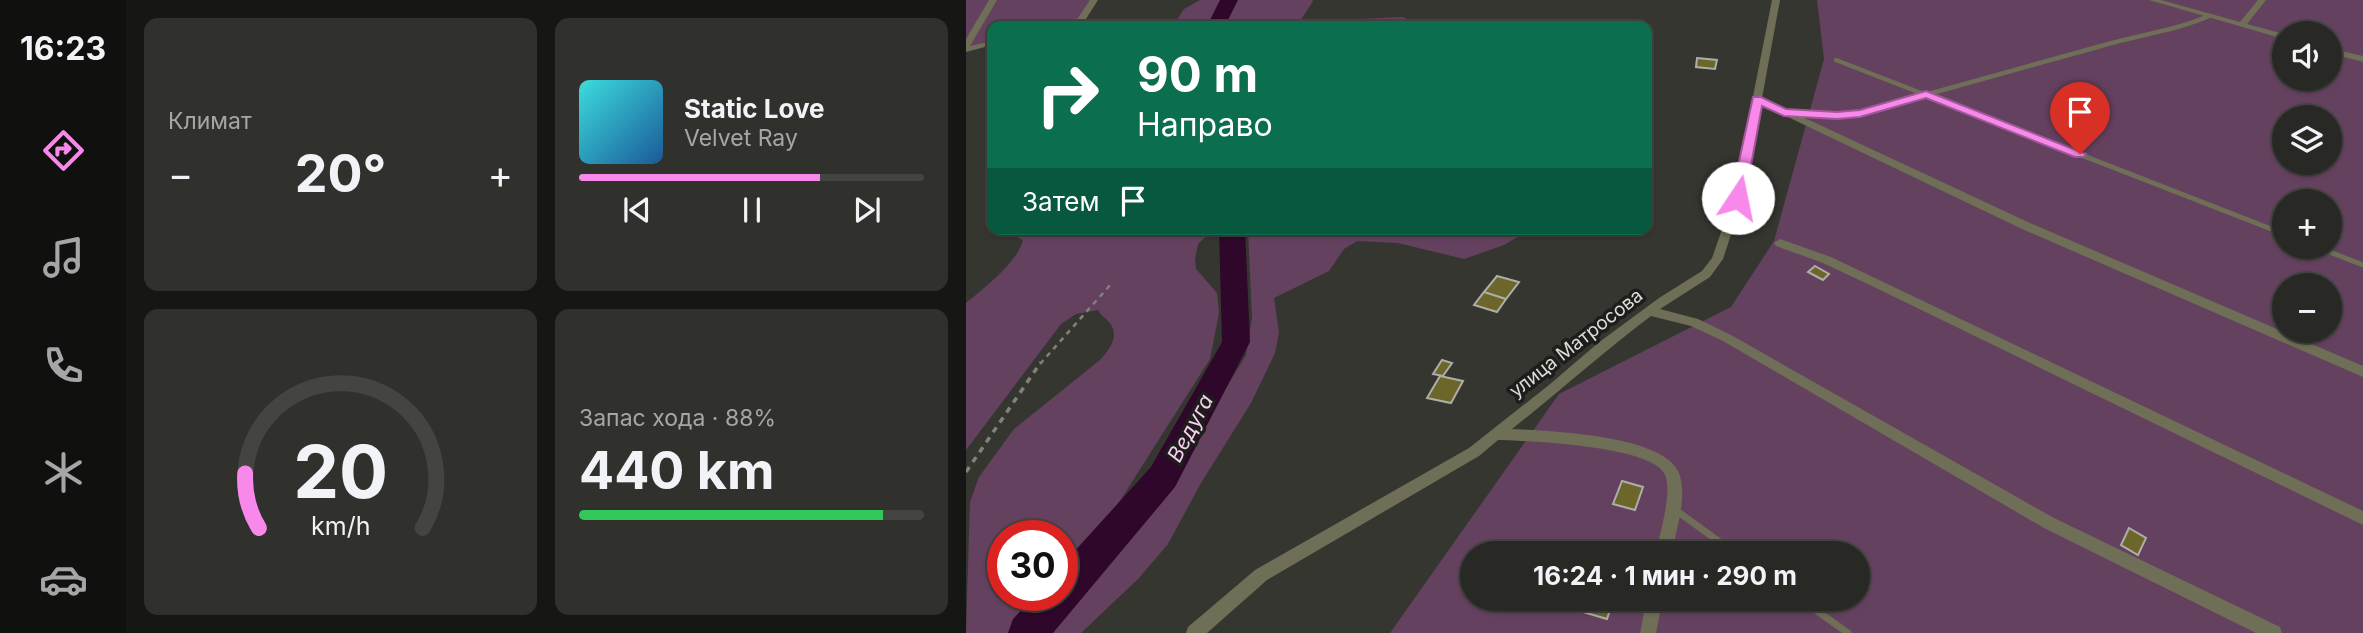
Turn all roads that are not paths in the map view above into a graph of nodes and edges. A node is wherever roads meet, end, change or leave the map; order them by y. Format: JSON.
{"nodes":[{"id":1,"x":993,"y":0,"type":"edge"},
{"id":2,"x":1094,"y":0,"type":"edge"},
{"id":3,"x":1776,"y":0,"type":"edge"},
{"id":4,"x":2153,"y":0,"type":"edge"},
{"id":5,"x":2262,"y":0,"type":"edge"},
{"id":6,"x":2209,"y":16,"type":"junction"},
{"id":7,"x":1075,"y":21,"type":"edge"},
{"id":8,"x":2242,"y":25,"type":"junction"},
{"id":9,"x":2272,"y":34,"type":"edge"},
{"id":10,"x":987,"y":44,"type":"edge"},
{"id":11,"x":966,"y":48,"type":"edge"},
{"id":12,"x":2342,"y":54,"type":"edge"},
{"id":13,"x":1836,"y":60,"type":"dead end"},
{"id":14,"x":2363,"y":60,"type":"edge"},
{"id":15,"x":1926,"y":95,"type":"junction"},
{"id":16,"x":1757,"y":100,"type":"junction"},
{"id":17,"x":1784,"y":112,"type":"junction"},
{"id":18,"x":2272,"y":229,"type":"edge"},
{"id":19,"x":1780,"y":243,"type":"dead end"},
{"id":20,"x":2342,"y":257,"type":"edge"},
{"id":21,"x":2363,"y":265,"type":"edge"},
{"id":22,"x":1649,"y":311,"type":"junction"},
{"id":23,"x":2363,"y":372,"type":"edge"},
{"id":24,"x":1495,"y":434,"type":"junction"},
{"id":25,"x":1672,"y":508,"type":"junction"},
{"id":26,"x":2363,"y":518,"type":"edge"},
{"id":27,"x":1666,"y":541,"type":"edge"},
{"id":28,"x":1718,"y":541,"type":"edge"},
{"id":29,"x":1652,"y":611,"type":"edge"},
{"id":30,"x":1817,"y":611,"type":"edge"},
{"id":31,"x":1194,"y":633,"type":"edge"},
{"id":32,"x":1648,"y":633,"type":"edge"},
{"id":33,"x":1848,"y":633,"type":"edge"},
{"id":34,"x":2274,"y":633,"type":"edge"}],
"edges":[{"from":1,"to":11,"type":"street"},
{"from":2,"to":7,"type":"street"},
{"from":3,"to":16,"type":"street","name":"улица Матросова"},
{"from":4,"to":6,"type":"street"},
{"from":5,"to":8,"type":"street"},
{"from":6,"to":8,"type":"street"},
{"from":6,"to":15,"type":"lane"},
{"from":8,"to":9,"type":"street"},
{"from":10,"to":11,"type":"street"},
{"from":12,"to":14,"type":"street"},
{"from":13,"to":15,"type":"lane"},
{"from":15,"to":17,"type":"lane"},
{"from":15,"to":18,"type":"lane"},
{"from":16,"to":17,"type":"street"},
{"from":16,"to":22,"type":"street","name":"улица Матросова"},
{"from":17,"to":23,"type":"street"},
{"from":19,"to":26,"type":"street"},
{"from":20,"to":21,"type":"lane"},
{"from":22,"to":24,"type":"street","name":"улица Матросова"},
{"from":22,"to":34,"type":"street"},
{"from":24,"to":25,"type":"street"},
{"from":24,"to":31,"type":"street","name":"улица Матросова"},
{"from":25,"to":27,"type":"street"},
{"from":25,"to":28,"type":"lane"},
{"from":29,"to":32,"type":"street"},
{"from":30,"to":33,"type":"lane"}]}
